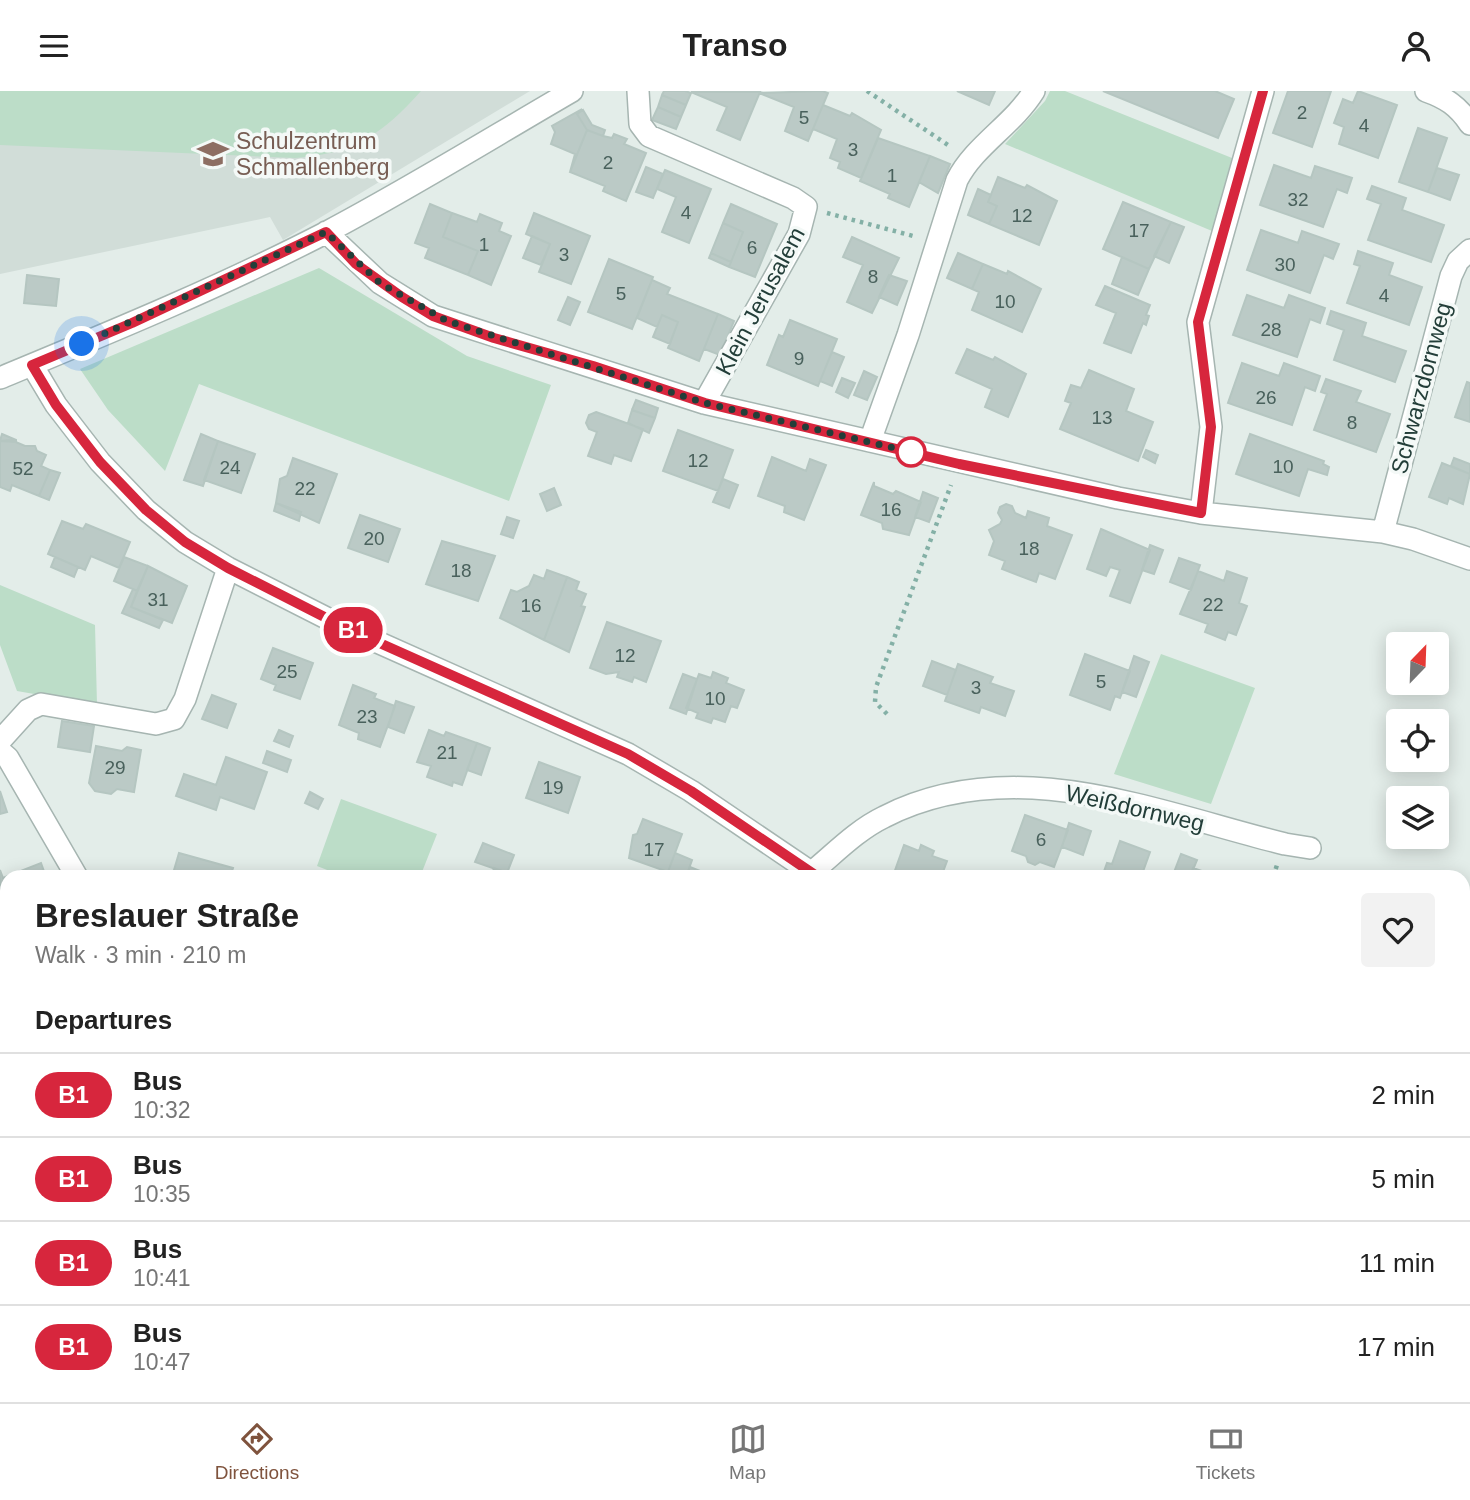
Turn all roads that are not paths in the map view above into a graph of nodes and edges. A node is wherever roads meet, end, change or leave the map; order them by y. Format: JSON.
{"nodes":[{"id":1,"x":572,"y":91,"type":"edge"},
{"id":2,"x":638,"y":91,"type":"edge"},
{"id":3,"x":1034,"y":91,"type":"edge"},
{"id":4,"x":1263,"y":91,"type":"edge"},
{"id":5,"x":1426,"y":91,"type":"edge"},
{"id":6,"x":1470,"y":124,"type":"edge"},
{"id":7,"x":326,"y":232,"type":"junction"},
{"id":8,"x":1470,"y":250,"type":"edge"},
{"id":9,"x":32,"y":365,"type":"junction"},
{"id":10,"x":0,"y":378,"type":"edge"},
{"id":11,"x":705,"y":403,"type":"junction"},
{"id":12,"x":870,"y":441,"type":"junction"},
{"id":13,"x":1201,"y":513,"type":"junction"},
{"id":14,"x":1383,"y":532,"type":"junction"},
{"id":15,"x":1470,"y":559,"type":"edge"},
{"id":16,"x":228,"y":568,"type":"junction"},
{"id":17,"x":0,"y":741,"type":"edge"},
{"id":18,"x":0,"y":751,"type":"edge"},
{"id":19,"x":1310,"y":848,"type":"dead end"},
{"id":20,"x":73,"y":870,"type":"edge"},
{"id":21,"x":809,"y":870,"type":"edge"},
{"id":22,"x":819,"y":870,"type":"edge"}],
"edges":[{"from":1,"to":7,"type":"street"},
{"from":2,"to":11,"type":"street","name":"Klein Jerusalem"},
{"from":3,"to":12,"type":"street"},
{"from":4,"to":13,"type":"street"},
{"from":5,"to":6,"type":"street"},
{"from":7,"to":9,"type":"street"},
{"from":7,"to":11,"type":"street"},
{"from":8,"to":14,"type":"street","name":"Schwarzdornweg"},
{"from":9,"to":10,"type":"street"},
{"from":9,"to":16,"type":"street"},
{"from":11,"to":12,"type":"street"},
{"from":12,"to":13,"type":"street"},
{"from":13,"to":14,"type":"street"},
{"from":14,"to":15,"type":"street"},
{"from":16,"to":17,"type":"street"},
{"from":16,"to":21,"type":"street"},
{"from":18,"to":20,"type":"street"},
{"from":19,"to":22,"type":"street","name":"Weißdornweg"}]}
